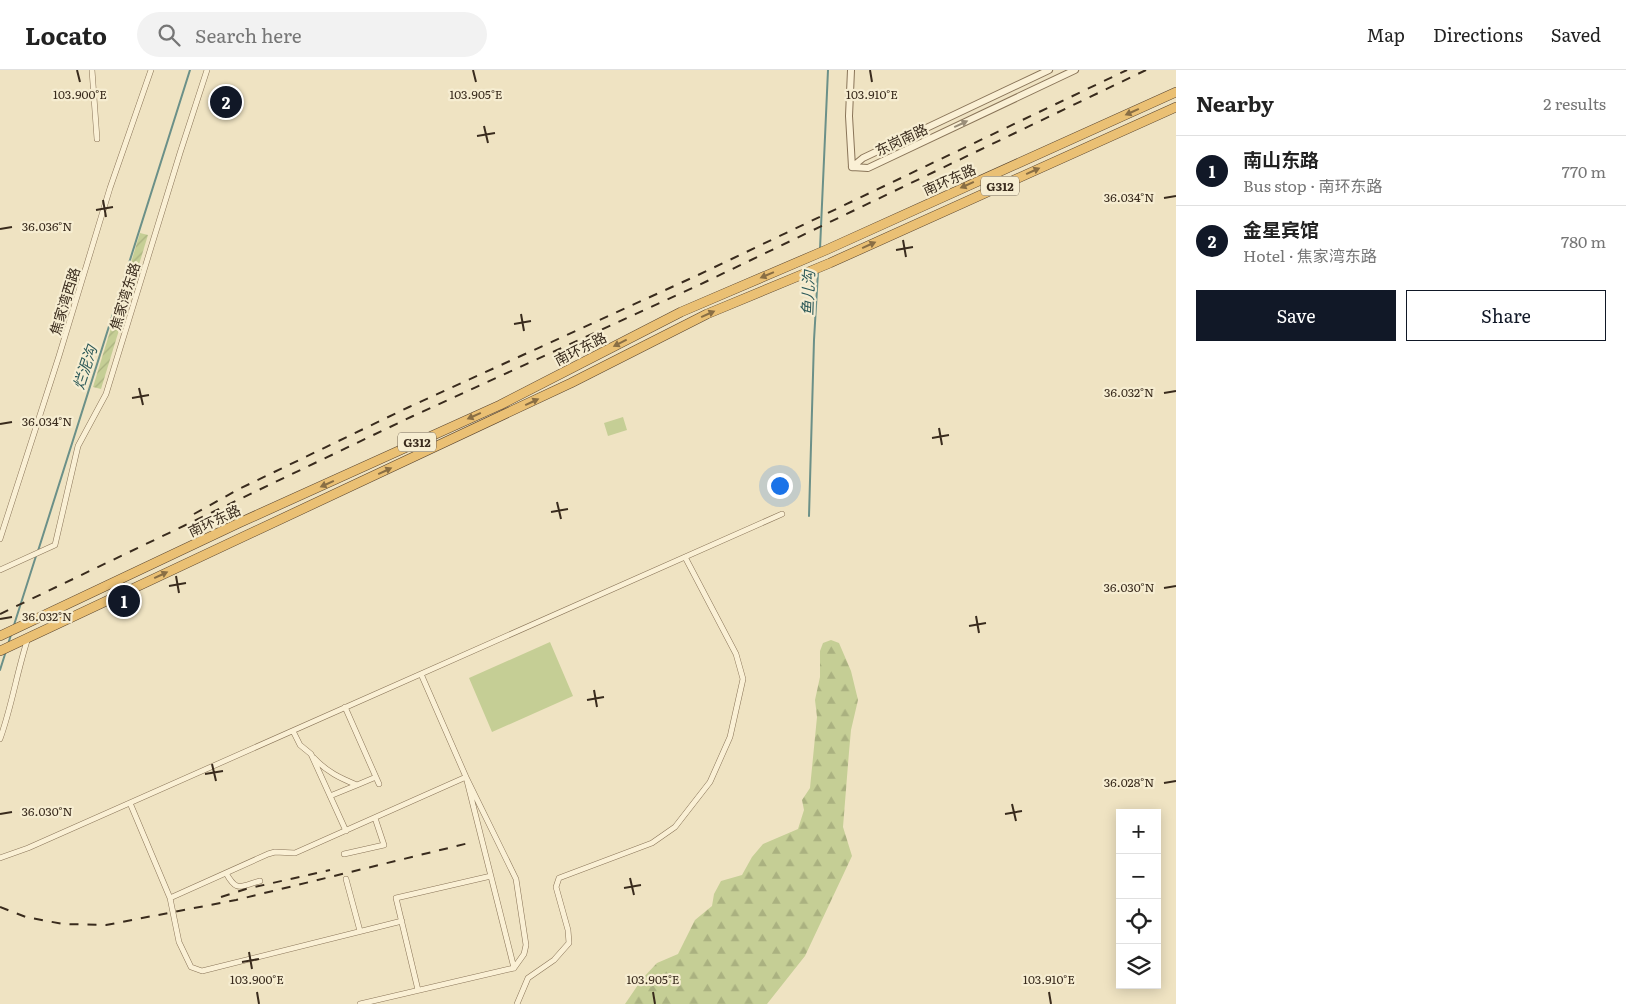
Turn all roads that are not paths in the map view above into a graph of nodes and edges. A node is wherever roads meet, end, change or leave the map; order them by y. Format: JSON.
{"nodes":[{"id":1,"x":92,"y":70,"type":"edge"},
{"id":2,"x":151,"y":70,"type":"edge"},
{"id":3,"x":207,"y":70,"type":"edge"},
{"id":4,"x":851,"y":70,"type":"edge"},
{"id":5,"x":1049,"y":70,"type":"edge"},
{"id":6,"x":1075,"y":70,"type":"edge"},
{"id":7,"x":1176,"y":92,"type":"edge"},
{"id":8,"x":1176,"y":107,"type":"edge"},
{"id":9,"x":97,"y":139,"type":"dead end"},
{"id":10,"x":852,"y":167,"type":"junction"},
{"id":11,"x":681,"y":312,"type":"junction"},
{"id":12,"x":687,"y":324,"type":"junction"},
{"id":13,"x":782,"y":514,"type":"dead end"},
{"id":14,"x":0,"y":539,"type":"edge"},
{"id":15,"x":685,"y":557,"type":"junction"},
{"id":16,"x":1,"y":568,"type":"edge"},
{"id":17,"x":0,"y":636,"type":"edge"},
{"id":18,"x":25,"y":638,"type":"junction"},
{"id":19,"x":0,"y":651,"type":"edge"},
{"id":20,"x":421,"y":674,"type":"junction"},
{"id":21,"x":345,"y":707,"type":"junction"},
{"id":22,"x":293,"y":730,"type":"junction"},
{"id":23,"x":0,"y":739,"type":"edge"},
{"id":24,"x":311,"y":754,"type":"junction"},
{"id":25,"x":376,"y":776,"type":"junction"},
{"id":26,"x":466,"y":777,"type":"junction"},
{"id":27,"x":379,"y":784,"type":"dead end"},
{"id":28,"x":357,"y":785,"type":"junction"},
{"id":29,"x":330,"y":796,"type":"junction"},
{"id":30,"x":130,"y":803,"type":"junction"},
{"id":31,"x":375,"y":818,"type":"junction"},
{"id":32,"x":346,"y":831,"type":"junction"},
{"id":33,"x":344,"y":854,"type":"dead end"},
{"id":34,"x":0,"y":858,"type":"edge"},
{"id":35,"x":226,"y":873,"type":"junction"},
{"id":36,"x":491,"y":876,"type":"junction"},
{"id":37,"x":346,"y":879,"type":"dead end"},
{"id":38,"x":260,"y":881,"type":"dead end"},
{"id":39,"x":170,"y":898,"type":"junction"},
{"id":40,"x":402,"y":921,"type":"junction"},
{"id":41,"x":360,"y":932,"type":"junction"},
{"id":42,"x":514,"y":968,"type":"junction"},
{"id":43,"x":418,"y":990,"type":"junction"},
{"id":44,"x":360,"y":1004,"type":"edge"},
{"id":45,"x":517,"y":1004,"type":"edge"}],
"edges":[{"from":1,"to":9,"type":"street"},
{"from":2,"to":14,"type":"street","name":"焦家湾西路"},
{"from":3,"to":16,"type":"street","name":"焦家湾东路"},
{"from":4,"to":10,"type":"street"},
{"from":5,"to":10,"type":"street","name":"东岗南路"},
{"from":10,"to":6,"type":"street","name":"东岗南路","one_way":true},
{"from":7,"to":11,"type":"highway","name":"南环东路","number":"G312","one_way":true},
{"from":12,"to":8,"type":"highway","name":"南环东路","number":"G312","one_way":true},
{"from":11,"to":12,"type":"highway"},
{"from":11,"to":17,"type":"highway","name":"南环东路","number":"G312","one_way":true},
{"from":18,"to":12,"type":"highway","name":"南环东路","number":"G312","one_way":true},
{"from":13,"to":15,"type":"street"},
{"from":15,"to":20,"type":"street"},
{"from":15,"to":45,"type":"street"},
{"from":18,"to":19,"type":"highway","name":"南环东路","number":"G312"},
{"from":18,"to":23,"type":"street"},
{"from":20,"to":21,"type":"street"},
{"from":20,"to":26,"type":"street"},
{"from":21,"to":22,"type":"street"},
{"from":21,"to":25,"type":"street"},
{"from":22,"to":24,"type":"street"},
{"from":22,"to":30,"type":"street"},
{"from":24,"to":28,"type":"street"},
{"from":24,"to":29,"type":"street"},
{"from":25,"to":27,"type":"street"},
{"from":25,"to":28,"type":"street"},
{"from":26,"to":31,"type":"street"},
{"from":26,"to":36,"type":"street"},
{"from":26,"to":42,"type":"street"},
{"from":28,"to":29,"type":"street"},
{"from":29,"to":32,"type":"street"},
{"from":30,"to":34,"type":"street"},
{"from":30,"to":39,"type":"street"},
{"from":31,"to":32,"type":"street"},
{"from":31,"to":33,"type":"street"},
{"from":32,"to":35,"type":"street"},
{"from":35,"to":38,"type":"street"},
{"from":35,"to":39,"type":"street"},
{"from":36,"to":40,"type":"street"},
{"from":36,"to":42,"type":"street"},
{"from":37,"to":41,"type":"street"},
{"from":39,"to":41,"type":"street"},
{"from":40,"to":41,"type":"street"},
{"from":40,"to":43,"type":"street"},
{"from":42,"to":43,"type":"street"},
{"from":43,"to":44,"type":"street"}]}
